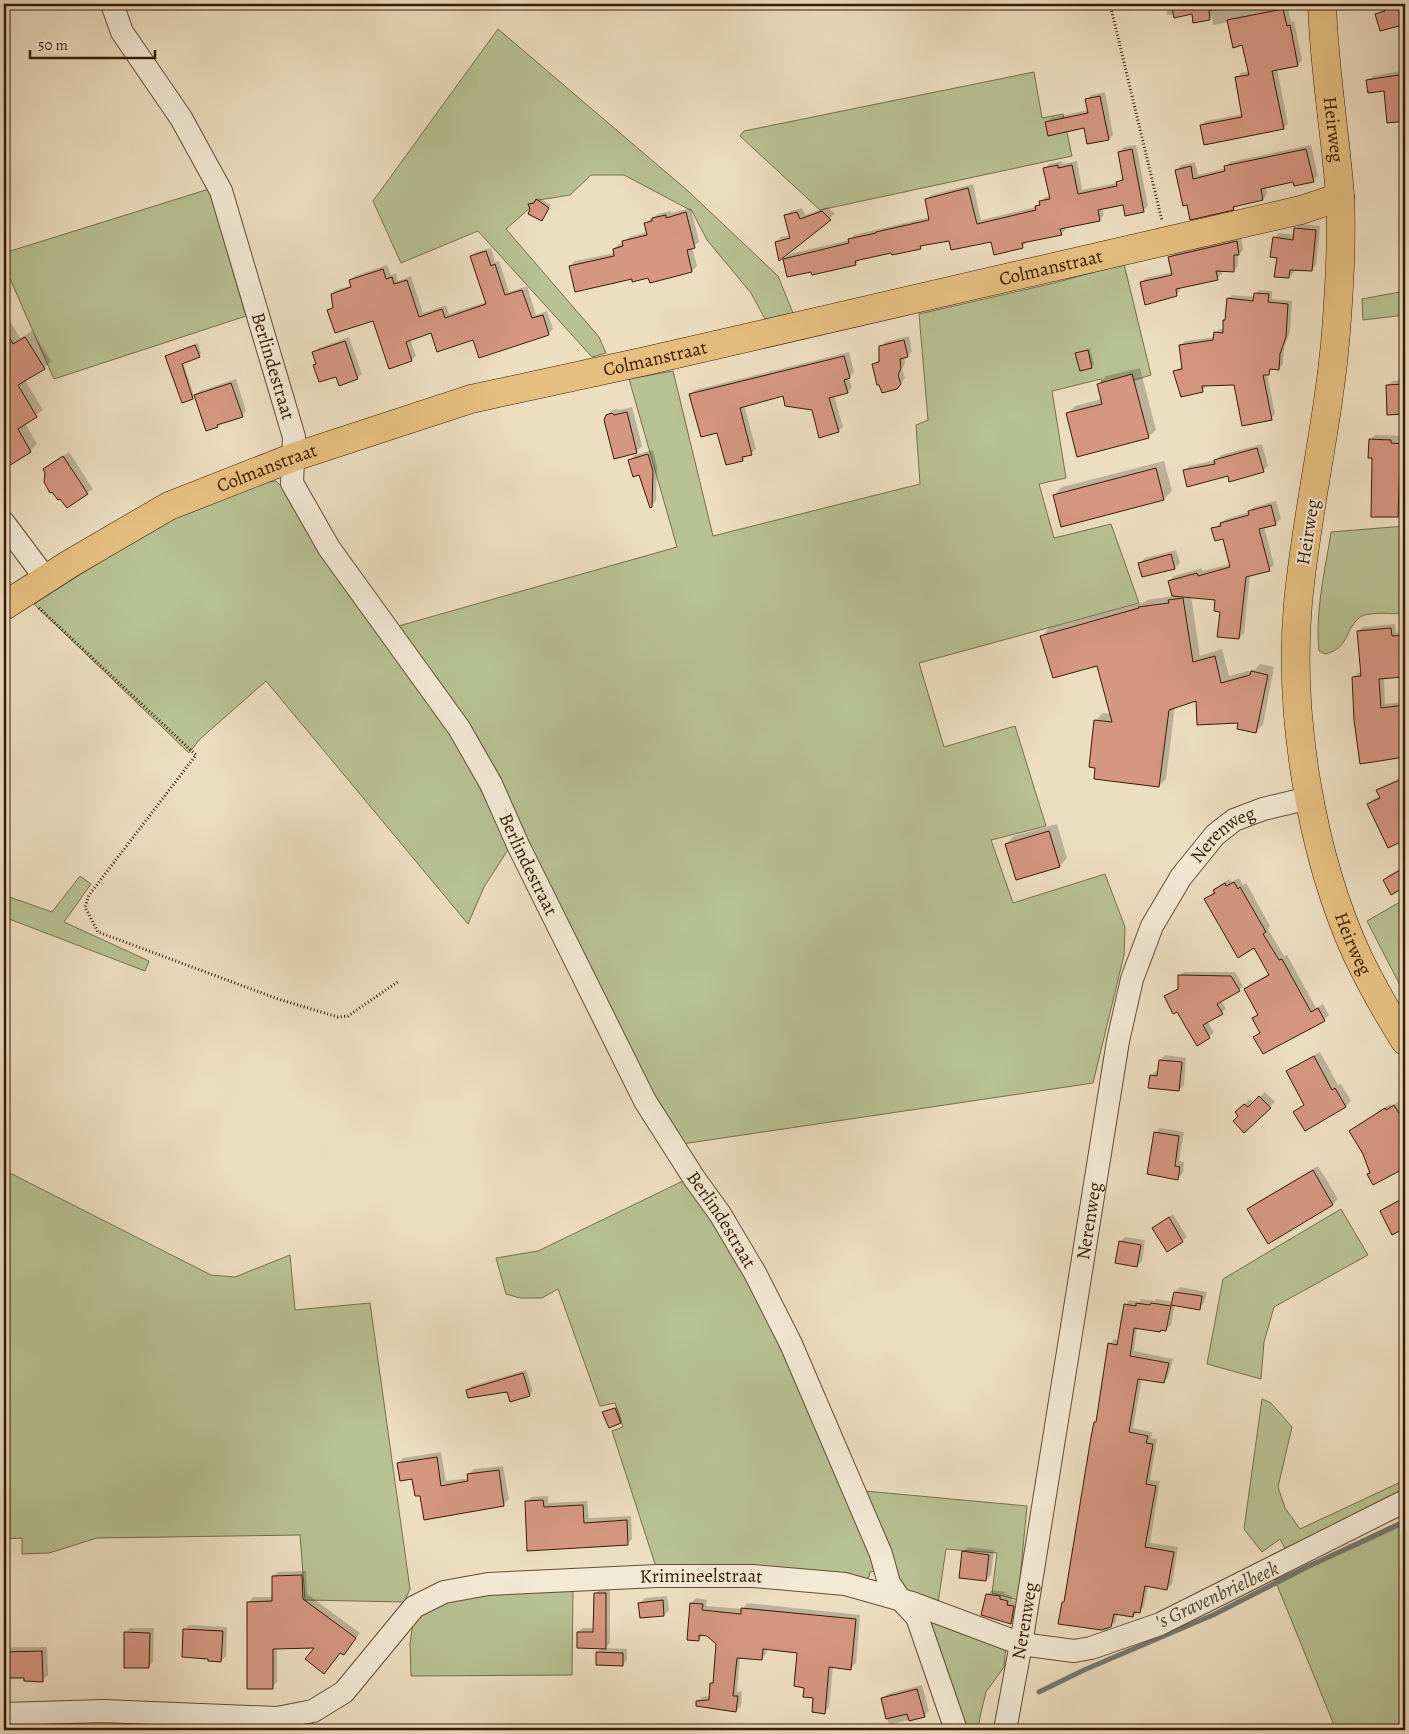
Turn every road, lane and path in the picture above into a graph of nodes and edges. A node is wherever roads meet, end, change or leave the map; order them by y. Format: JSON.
{"nodes":[{"id":1,"x":112,"y":4,"type":"edge"},
{"id":2,"x":1110,"y":4,"type":"edge"},
{"id":3,"x":1322,"y":4,"type":"edge"},
{"id":4,"x":1340,"y":197,"type":"junction"},
{"id":5,"x":1167,"y":241,"type":"junction"},
{"id":6,"x":294,"y":456,"type":"junction"},
{"id":7,"x":4,"y":523,"type":"edge"},
{"id":8,"x":36,"y":585,"type":"junction"},
{"id":9,"x":4,"y":606,"type":"edge"},
{"id":10,"x":1309,"y":798,"type":"junction"},
{"id":11,"x":399,"y":981,"type":"dead end"},
{"id":12,"x":1405,"y":1041,"type":"edge"},
{"id":13,"x":1405,"y":1502,"type":"edge"},
{"id":14,"x":899,"y":1598,"type":"junction"},
{"id":15,"x":1021,"y":1644,"type":"junction"},
{"id":16,"x":4,"y":1714,"type":"edge"},
{"id":17,"x":956,"y":1730,"type":"edge"},
{"id":18,"x":1005,"y":1730,"type":"edge"}],
"edges":[{"from":1,"to":6,"type":"street","name":"Berlindestraat"},
{"from":2,"to":5,"type":"path"},
{"from":3,"to":4,"type":"main road","name":"Heirweg"},
{"from":4,"to":5,"type":"main road","name":"Colmanstraat"},
{"from":4,"to":10,"type":"main road","name":"Heirweg"},
{"from":5,"to":6,"type":"main road","name":"Colmanstraat"},
{"from":6,"to":8,"type":"main road","name":"Colmanstraat"},
{"from":6,"to":14,"type":"street","name":"Berlindestraat"},
{"from":7,"to":8,"type":"street"},
{"from":8,"to":9,"type":"main road","name":"Colmanstraat"},
{"from":8,"to":11,"type":"path"},
{"from":10,"to":12,"type":"main road","name":"Heirweg"},
{"from":10,"to":15,"type":"street","name":"Nerenweg"},
{"from":13,"to":15,"type":"street","name":"Krimineelstraat"},
{"from":14,"to":15,"type":"street","name":"Krimineelstraat"},
{"from":14,"to":16,"type":"street","name":"Krimineelstraat"},
{"from":14,"to":17,"type":"street","name":"Berlindestraat"},
{"from":15,"to":18,"type":"street","name":"Nerenweg"}]}
